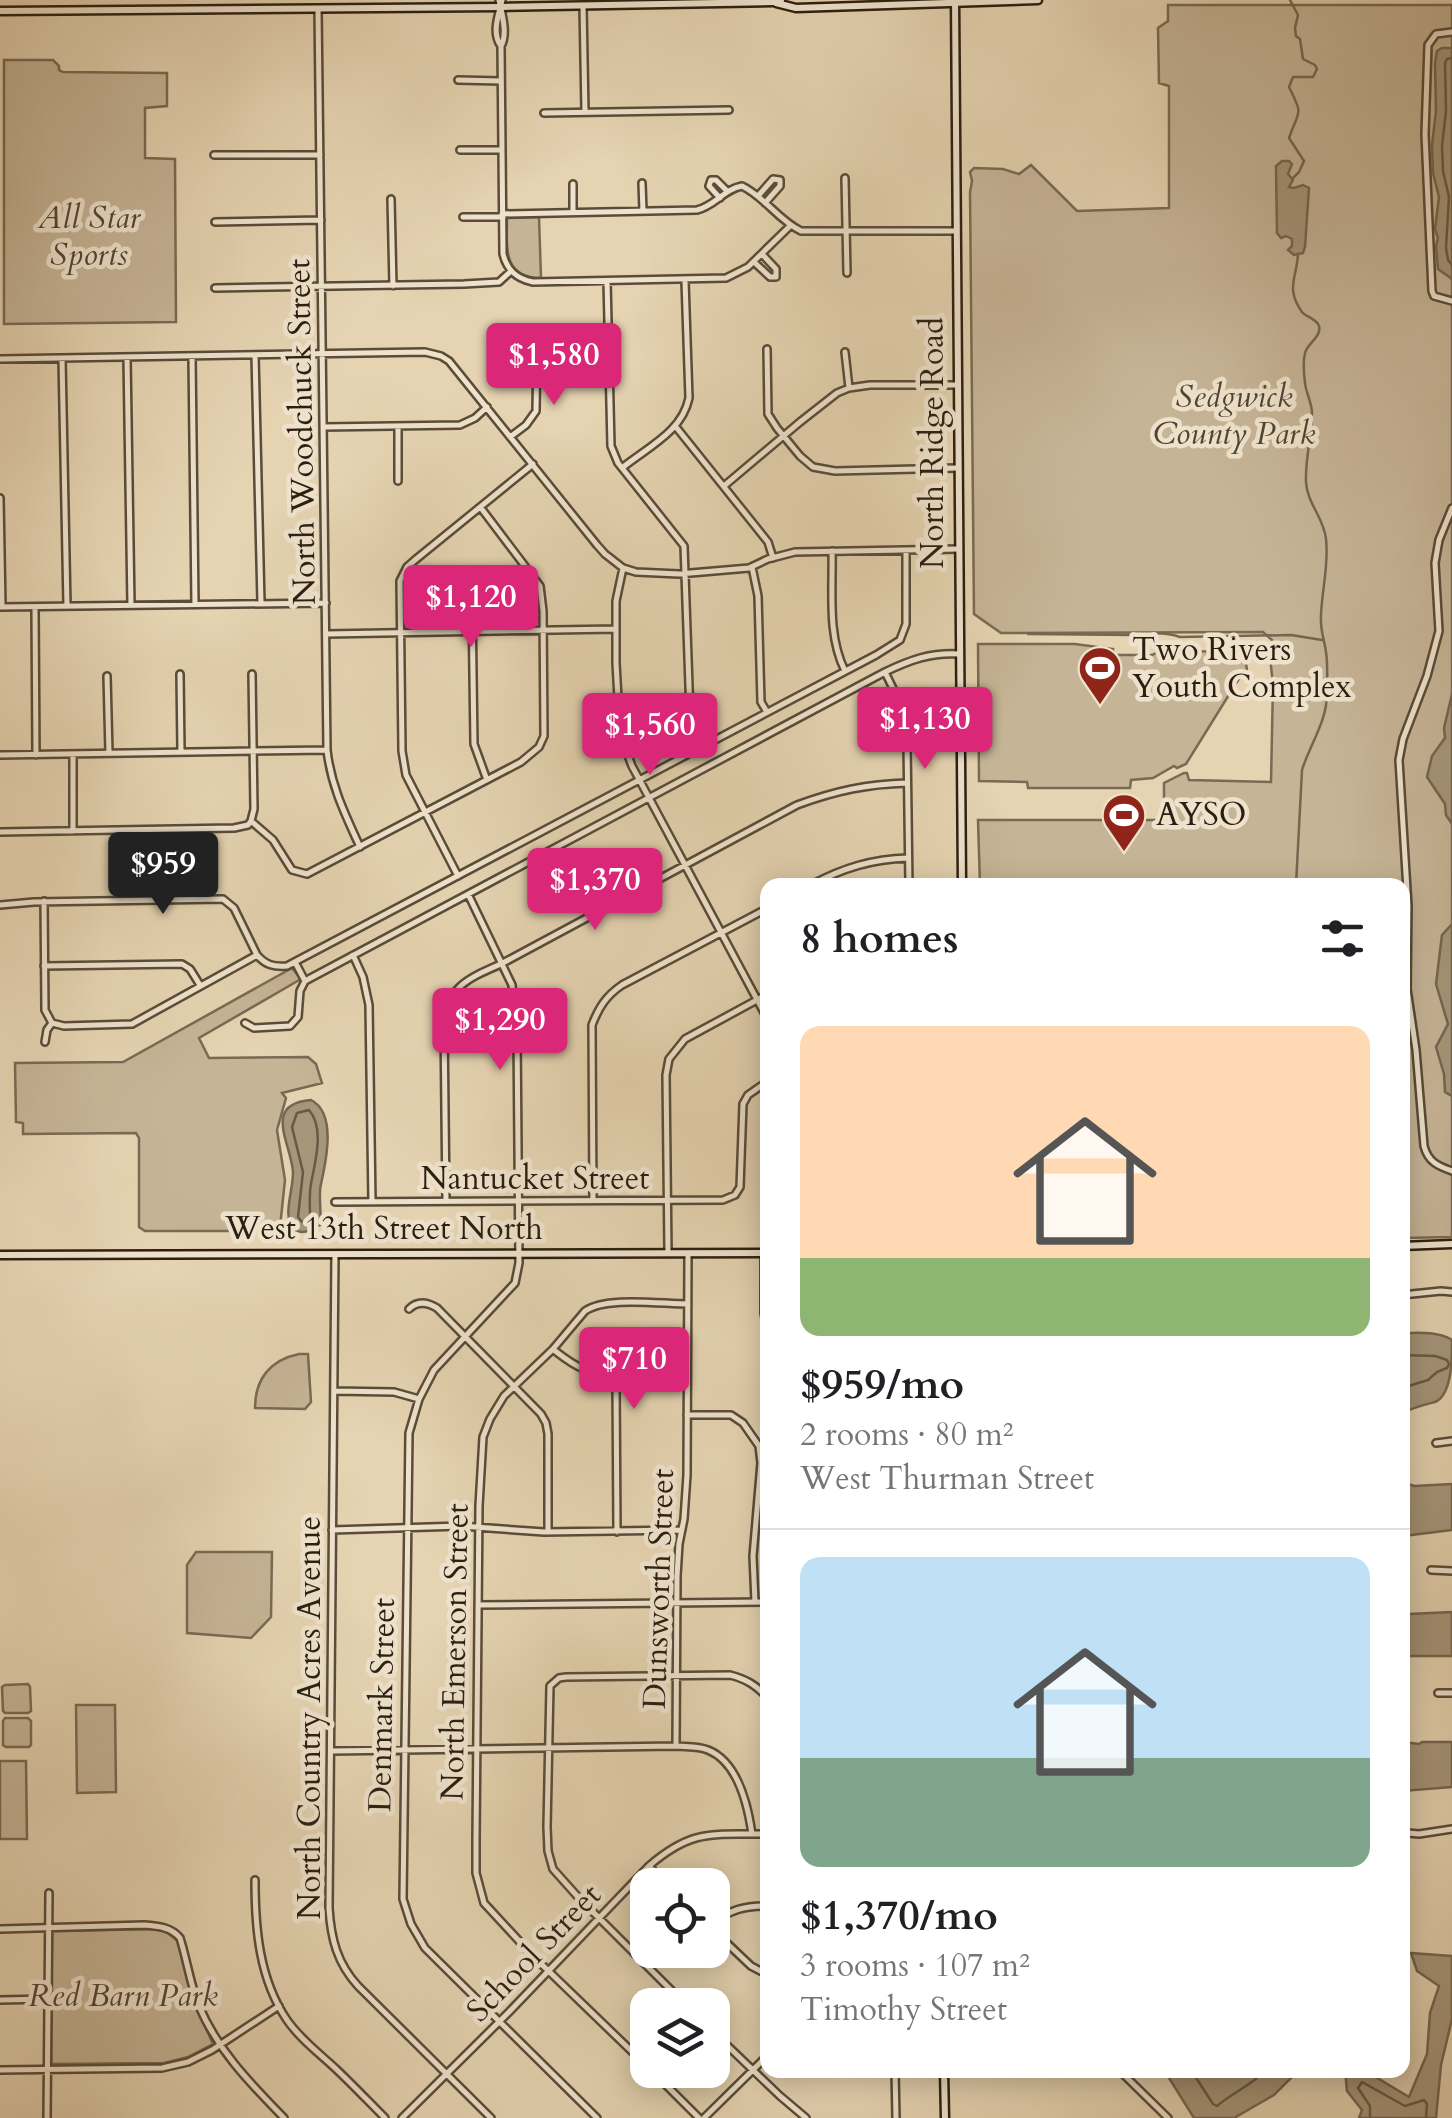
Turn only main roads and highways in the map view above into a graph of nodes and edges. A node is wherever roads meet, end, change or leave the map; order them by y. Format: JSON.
{"nodes":[{"id":1,"x":1038,"y":0,"type":"edge"},
{"id":2,"x":777,"y":1,"type":"edge"},
{"id":3,"x":954,"y":1,"type":"edge"},
{"id":4,"x":501,"y":2,"type":"edge"},
{"id":5,"x":636,"y":2,"type":"edge"},
{"id":6,"x":0,"y":11,"type":"edge"},
{"id":7,"x":962,"y":878,"type":"edge"},
{"id":8,"x":1452,"y":1244,"type":"edge"},
{"id":9,"x":1410,"y":1246,"type":"edge"},
{"id":10,"x":760,"y":1253,"type":"edge"},
{"id":11,"x":0,"y":1255,"type":"edge"},
{"id":12,"x":944,"y":2078,"type":"edge"},
{"id":13,"x":945,"y":2118,"type":"edge"}],
"edges":[{"from":1,"to":3,"type":"main road"},
{"from":2,"to":3,"type":"main road"},
{"from":2,"to":5,"type":"main road"},
{"from":3,"to":7,"type":"main road","name":"North Ridge Road"},
{"from":4,"to":5,"type":"main road"},
{"from":4,"to":6,"type":"main road"},
{"from":8,"to":9,"type":"main road"},
{"from":10,"to":11,"type":"main road","name":"West 13th Street North"},
{"from":12,"to":13,"type":"main road"}]}
